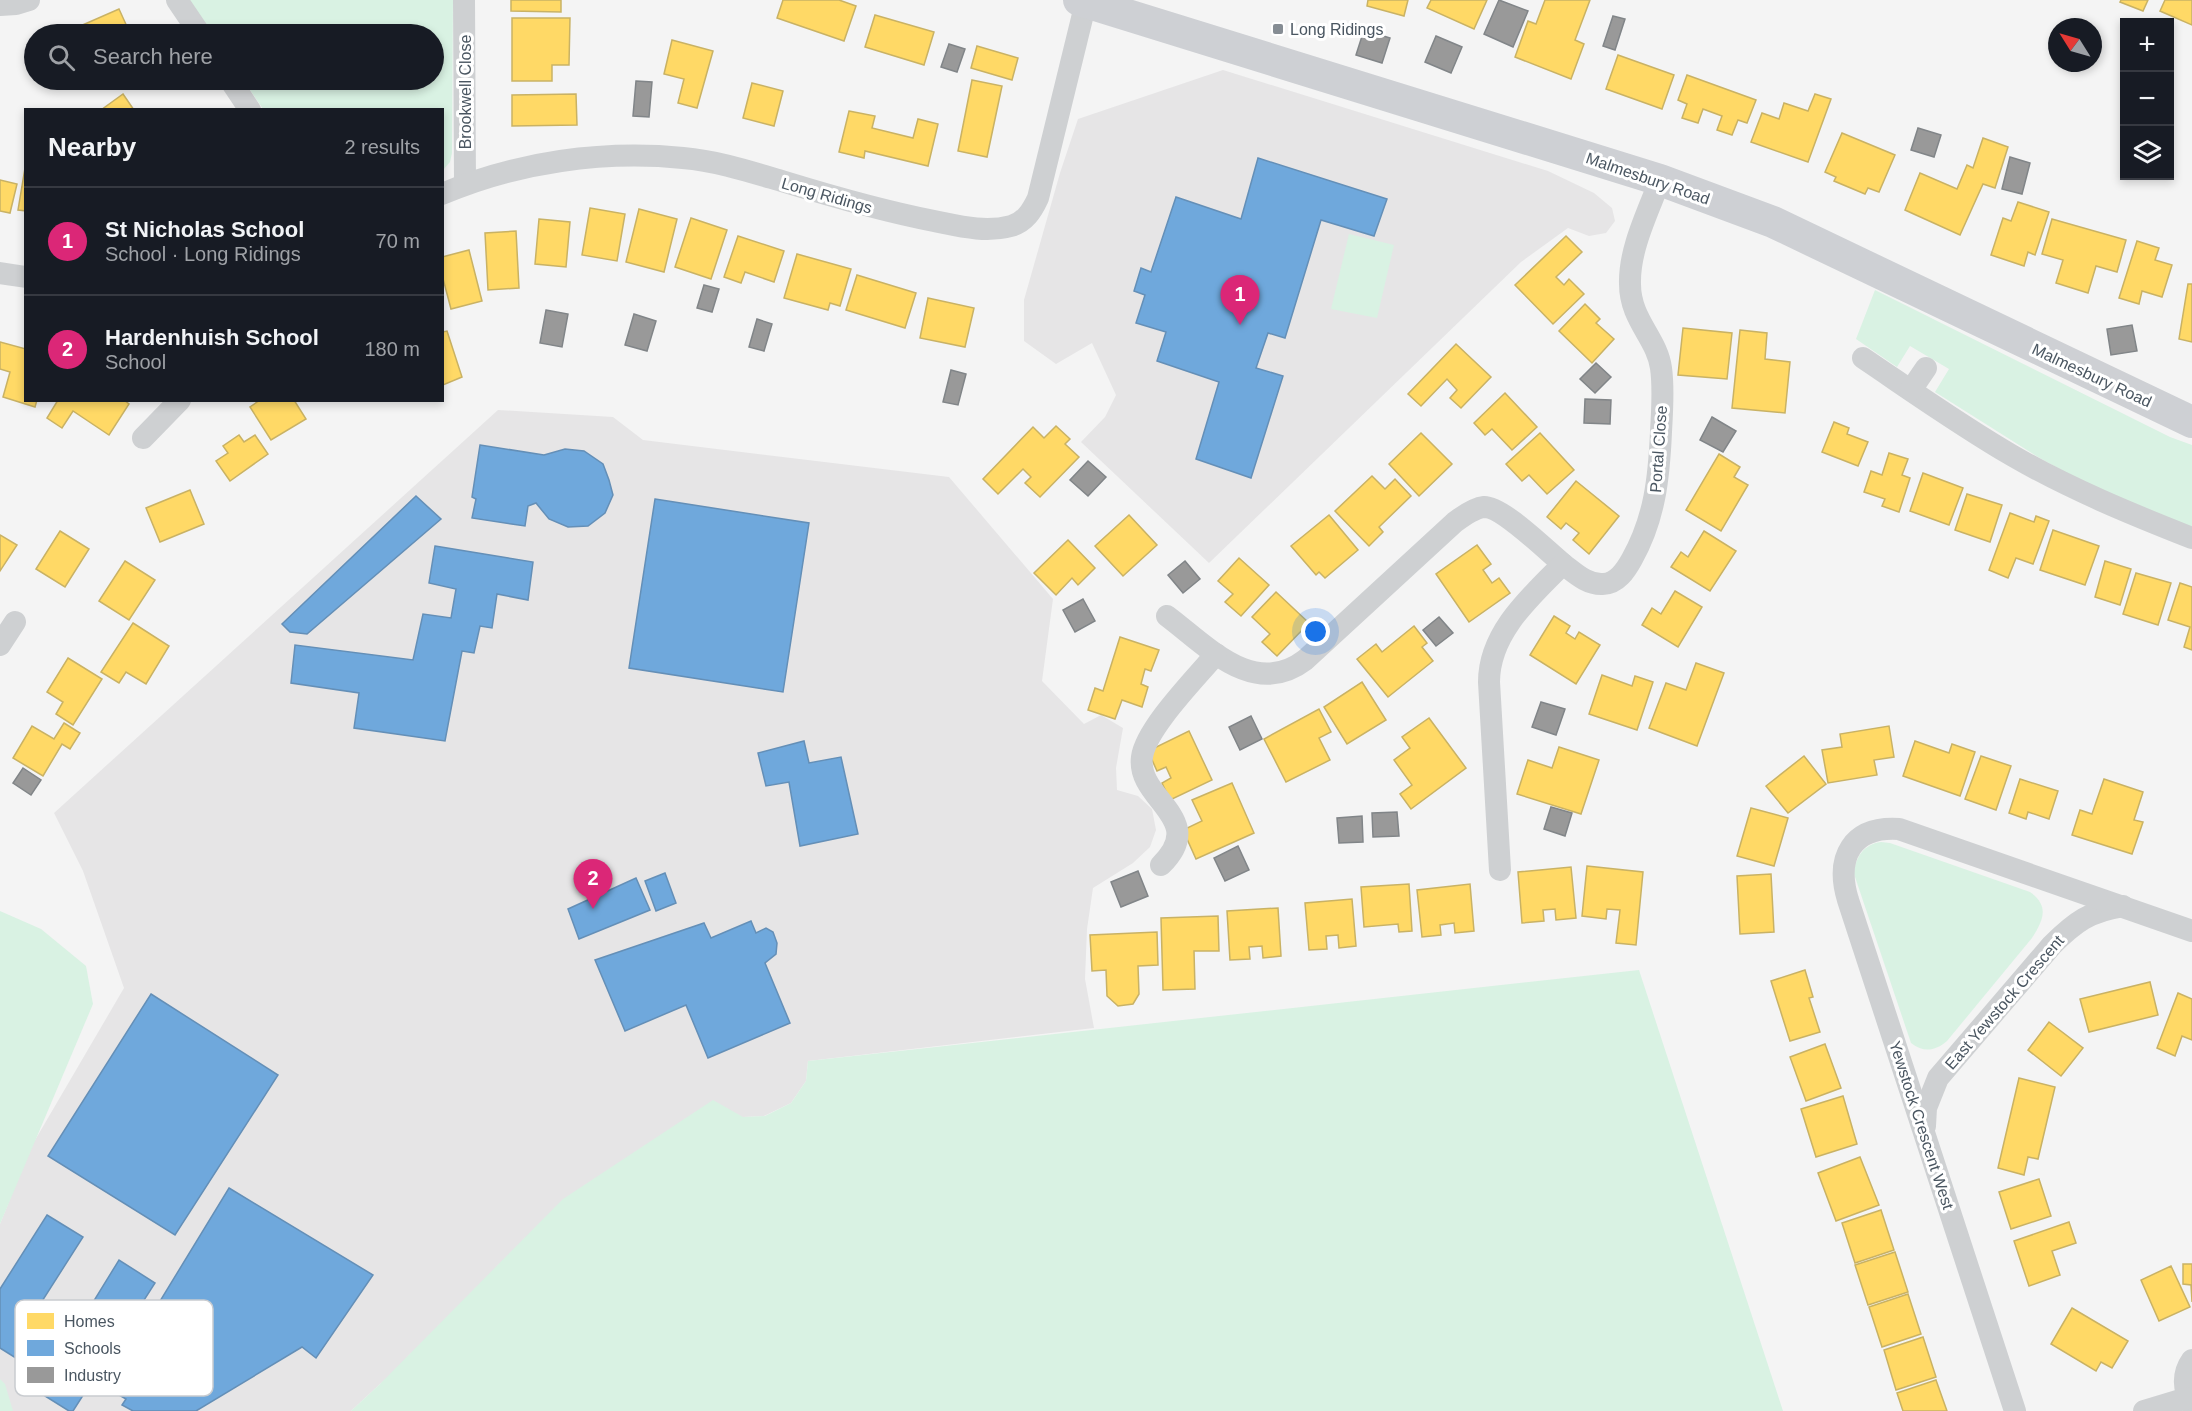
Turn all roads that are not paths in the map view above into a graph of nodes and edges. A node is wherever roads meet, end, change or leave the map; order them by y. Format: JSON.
{"nodes":[{"id":1,"x":29,"y":0,"type":"edge"},
{"id":2,"x":177,"y":0,"type":"edge"},
{"id":3,"x":464,"y":0,"type":"edge"},
{"id":4,"x":1082,"y":1,"type":"edge"},
{"id":5,"x":0,"y":5,"type":"edge"},
{"id":6,"x":193,"y":24,"type":"edge"},
{"id":7,"x":237,"y":90,"type":"edge"},
{"id":8,"x":249,"y":108,"type":"edge"},
{"id":9,"x":1660,"y":180,"type":"junction"},
{"id":10,"x":465,"y":184,"type":"junction"},
{"id":11,"x":444,"y":193,"type":"edge"},
{"id":12,"x":0,"y":273,"type":"edge"},
{"id":13,"x":24,"y":277,"type":"edge"},
{"id":14,"x":1863,"y":358,"type":"dead end"},
{"id":15,"x":1926,"y":368,"type":"dead end"},
{"id":16,"x":1911,"y":390,"type":"junction"},
{"id":17,"x":178,"y":402,"type":"edge"},
{"id":18,"x":2192,"y":422,"type":"edge"},
{"id":19,"x":142,"y":438,"type":"dead end"},
{"id":20,"x":2192,"y":538,"type":"edge"},
{"id":21,"x":1563,"y":564,"type":"junction"},
{"id":22,"x":1167,"y":616,"type":"dead end"},
{"id":23,"x":15,"y":622,"type":"dead end"},
{"id":24,"x":0,"y":645,"type":"edge"},
{"id":25,"x":1216,"y":654,"type":"junction"},
{"id":26,"x":1161,"y":865,"type":"dead end"},
{"id":27,"x":1500,"y":870,"type":"dead end"},
{"id":28,"x":2124,"y":906,"type":"junction"},
{"id":29,"x":2192,"y":931,"type":"edge"},
{"id":30,"x":1926,"y":1134,"type":"junction"},
{"id":31,"x":2192,"y":1360,"type":"edge"},
{"id":32,"x":2190,"y":1401,"type":"edge"},
{"id":33,"x":2015,"y":1411,"type":"edge"},
{"id":34,"x":2144,"y":1411,"type":"edge"}],
"edges":[{"from":1,"to":5,"type":"street"},
{"from":2,"to":6,"type":"street"},
{"from":3,"to":10,"type":"street","name":"Brookwell Close"},
{"from":4,"to":9,"type":"main road","name":"Malmesbury Road"},
{"from":4,"to":10,"type":"street","name":"Long Ridings"},
{"from":7,"to":8,"type":"street"},
{"from":9,"to":18,"type":"main road","name":"Malmesbury Road"},
{"from":9,"to":21,"type":"street","name":"Portal Close"},
{"from":10,"to":11,"type":"street","name":"Long Ridings"},
{"from":12,"to":13,"type":"street"},
{"from":14,"to":16,"type":"street"},
{"from":15,"to":16,"type":"street"},
{"from":16,"to":20,"type":"street"},
{"from":17,"to":19,"type":"street"},
{"from":21,"to":25,"type":"street","name":"Portal Close"},
{"from":21,"to":27,"type":"street"},
{"from":22,"to":25,"type":"street","name":"Portal Close"},
{"from":23,"to":24,"type":"street"},
{"from":25,"to":26,"type":"street"},
{"from":28,"to":29,"type":"street"},
{"from":28,"to":30,"type":"street","name":"East Yewstock Crescent"},
{"from":28,"to":30,"type":"street","name":"Yewstock Crescent West"},
{"from":30,"to":33,"type":"street","name":"Yewstock Crescent West"},
{"from":31,"to":32,"type":"street"},
{"from":32,"to":34,"type":"street"}]}
